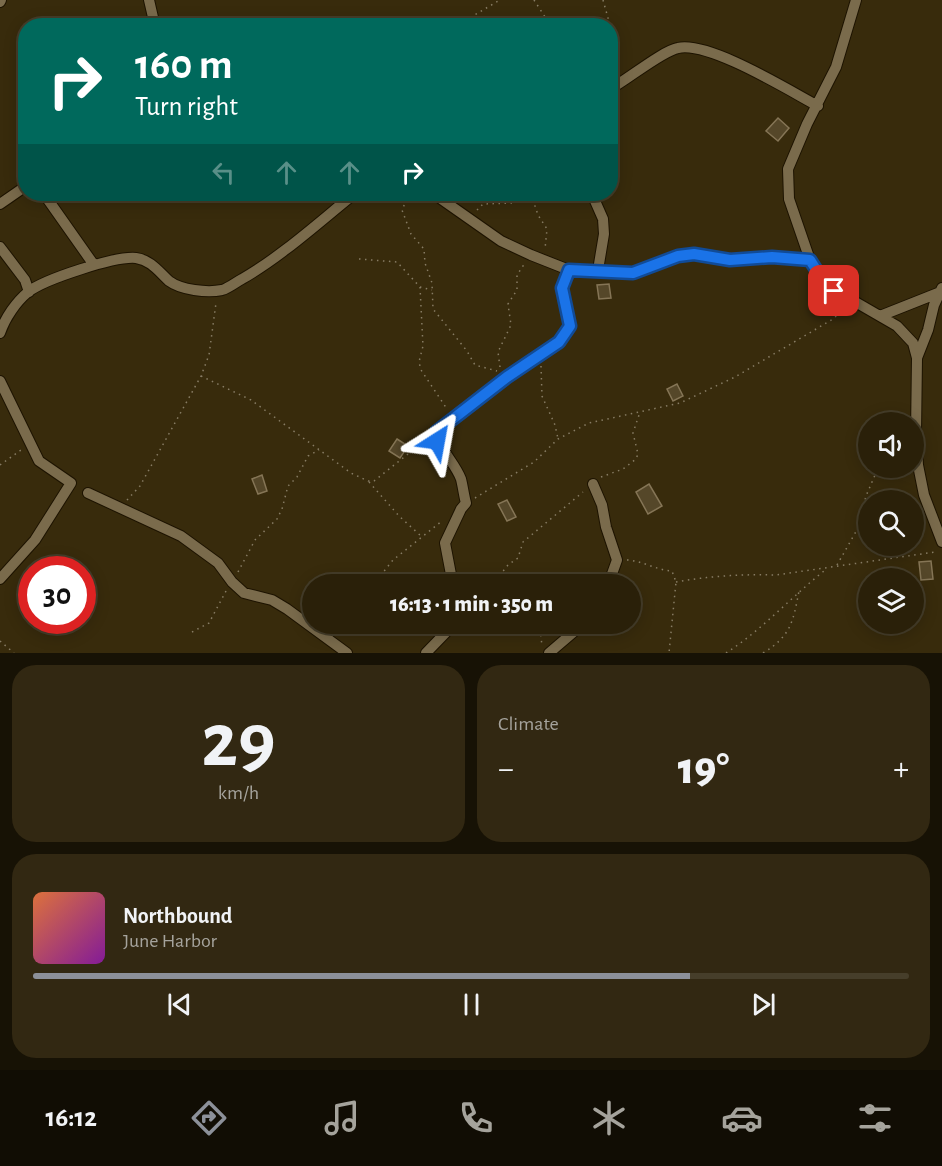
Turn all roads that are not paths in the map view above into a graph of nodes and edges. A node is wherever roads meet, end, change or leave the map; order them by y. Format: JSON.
{"nodes":[{"id":1,"x":149,"y":0,"type":"edge"},
{"id":2,"x":856,"y":0,"type":"edge"},
{"id":3,"x":153,"y":18,"type":"edge"},
{"id":4,"x":618,"y":84,"type":"edge"},
{"id":5,"x":818,"y":106,"type":"junction"},
{"id":6,"x":18,"y":192,"type":"edge"},
{"id":7,"x":49,"y":201,"type":"edge"},
{"id":8,"x":345,"y":201,"type":"edge"},
{"id":9,"x":445,"y":201,"type":"edge"},
{"id":10,"x":595,"y":201,"type":"edge"},
{"id":11,"x":0,"y":204,"type":"edge"},
{"id":12,"x":0,"y":247,"type":"edge"},
{"id":13,"x":810,"y":260,"type":"junction"},
{"id":14,"x":94,"y":265,"type":"junction"},
{"id":15,"x":569,"y":270,"type":"junction"},
{"id":16,"x":598,"y":270,"type":"junction"},
{"id":17,"x":940,"y":290,"type":"edge"},
{"id":18,"x":28,"y":292,"type":"junction"},
{"id":19,"x":880,"y":316,"type":"junction"},
{"id":20,"x":0,"y":333,"type":"edge"},
{"id":21,"x":917,"y":358,"type":"junction"},
{"id":22,"x":0,"y":381,"type":"edge"},
{"id":23,"x":593,"y":484,"type":"road end"},
{"id":24,"x":88,"y":493,"type":"dead end"},
{"id":25,"x":942,"y":542,"type":"edge"},
{"id":26,"x":451,"y":574,"type":"edge"},
{"id":27,"x":612,"y":574,"type":"edge"},
{"id":28,"x":0,"y":579,"type":"edge"},
{"id":29,"x":444,"y":634,"type":"edge"},
{"id":30,"x":571,"y":634,"type":"edge"},
{"id":31,"x":347,"y":653,"type":"edge"},
{"id":32,"x":426,"y":653,"type":"edge"},
{"id":33,"x":549,"y":653,"type":"edge"}],
"edges":[{"from":1,"to":3,"type":"street"},
{"from":2,"to":5,"type":"street"},
{"from":4,"to":5,"type":"street"},
{"from":5,"to":13,"type":"street"},
{"from":6,"to":11,"type":"street"},
{"from":7,"to":14,"type":"street"},
{"from":8,"to":14,"type":"street"},
{"from":9,"to":15,"type":"street"},
{"from":10,"to":16,"type":"street"},
{"from":12,"to":18,"type":"street"},
{"from":13,"to":16,"type":"street"},
{"from":13,"to":19,"type":"street"},
{"from":14,"to":18,"type":"street"},
{"from":15,"to":16,"type":"street"},
{"from":15,"to":26,"type":"street"},
{"from":17,"to":19,"type":"street"},
{"from":17,"to":21,"type":"street"},
{"from":18,"to":20,"type":"street"},
{"from":19,"to":21,"type":"street"},
{"from":21,"to":25,"type":"street"},
{"from":22,"to":28,"type":"street"},
{"from":23,"to":27,"type":"street"},
{"from":24,"to":31,"type":"street"},
{"from":29,"to":32,"type":"street"},
{"from":30,"to":33,"type":"street"}]}
